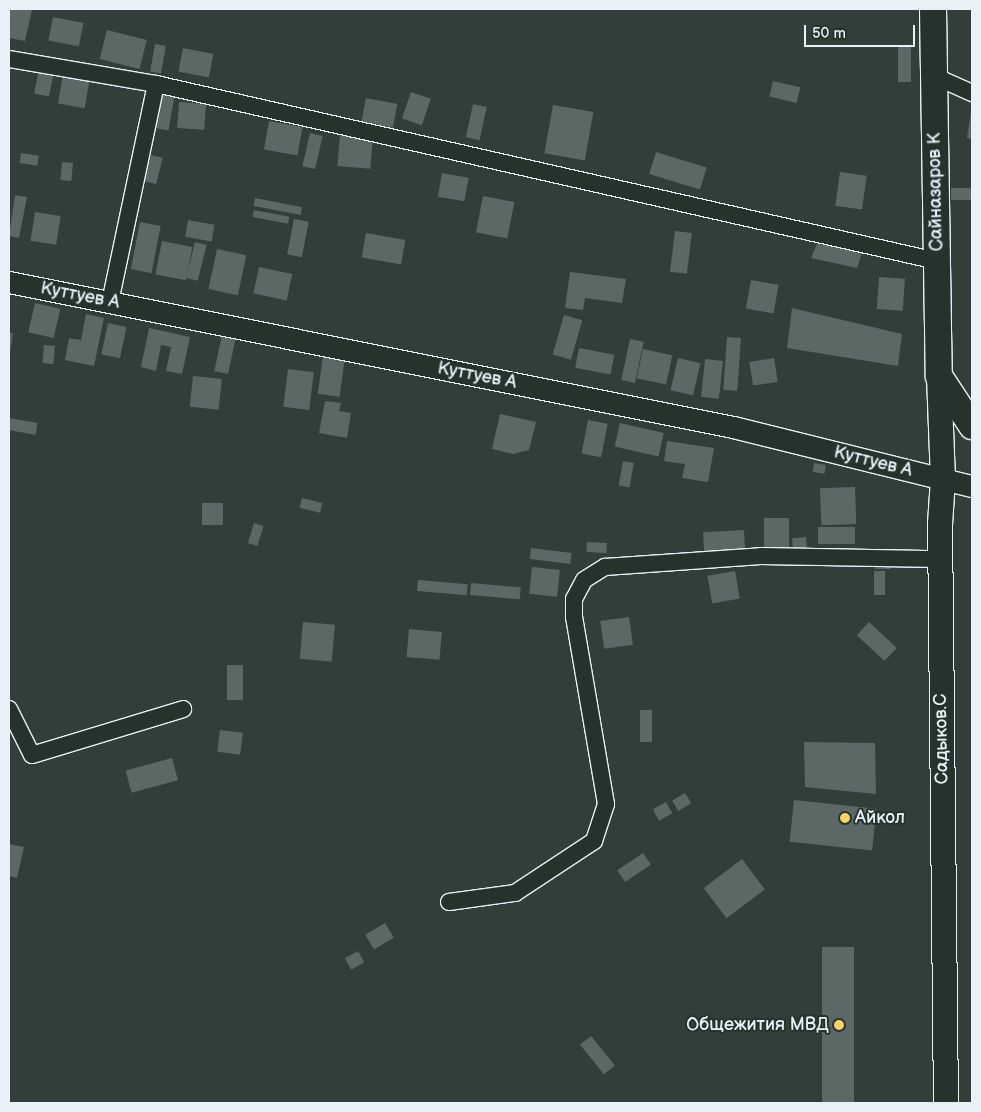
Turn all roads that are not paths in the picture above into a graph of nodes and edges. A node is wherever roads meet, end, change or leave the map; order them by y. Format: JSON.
{"nodes":[{"id":1,"x":933,"y":9,"type":"edge"},
{"id":2,"x":9,"y":59,"type":"edge"},
{"id":3,"x":934,"y":76,"type":"junction"},
{"id":4,"x":156,"y":84,"type":"junction"},
{"id":5,"x":972,"y":93,"type":"edge"},
{"id":6,"x":937,"y":261,"type":"junction"},
{"id":7,"x":9,"y":282,"type":"edge"},
{"id":8,"x":110,"y":302,"type":"junction"},
{"id":9,"x":939,"y":376,"type":"junction"},
{"id":10,"x":972,"y":426,"type":"edge"},
{"id":11,"x":943,"y":479,"type":"junction"},
{"id":12,"x":972,"y":486,"type":"edge"},
{"id":13,"x":940,"y":559,"type":"junction"},
{"id":14,"x":183,"y":709,"type":"dead end"},
{"id":15,"x":9,"y":710,"type":"edge"},
{"id":16,"x":449,"y":902,"type":"dead end"},
{"id":17,"x":946,"y":1103,"type":"edge"}],
"edges":[{"from":1,"to":3,"type":"main road","name":"Сайназаров К"},
{"from":2,"to":4,"type":"street"},
{"from":3,"to":5,"type":"street"},
{"from":3,"to":6,"type":"main road","name":"Сайназаров К"},
{"from":4,"to":6,"type":"street"},
{"from":4,"to":8,"type":"street"},
{"from":6,"to":9,"type":"main road","name":"Сайназаров К"},
{"from":7,"to":8,"type":"street","name":"Куттуев А"},
{"from":8,"to":11,"type":"street","name":"Куттуев А"},
{"from":9,"to":10,"type":"main road"},
{"from":9,"to":11,"type":"main road","name":"Садыков.С"},
{"from":11,"to":12,"type":"street","name":"Куттуев А"},
{"from":11,"to":13,"type":"main road","name":"Садыков.С"},
{"from":13,"to":16,"type":"street"},
{"from":13,"to":17,"type":"main road","name":"Садыков.С"},
{"from":14,"to":15,"type":"street"}]}
